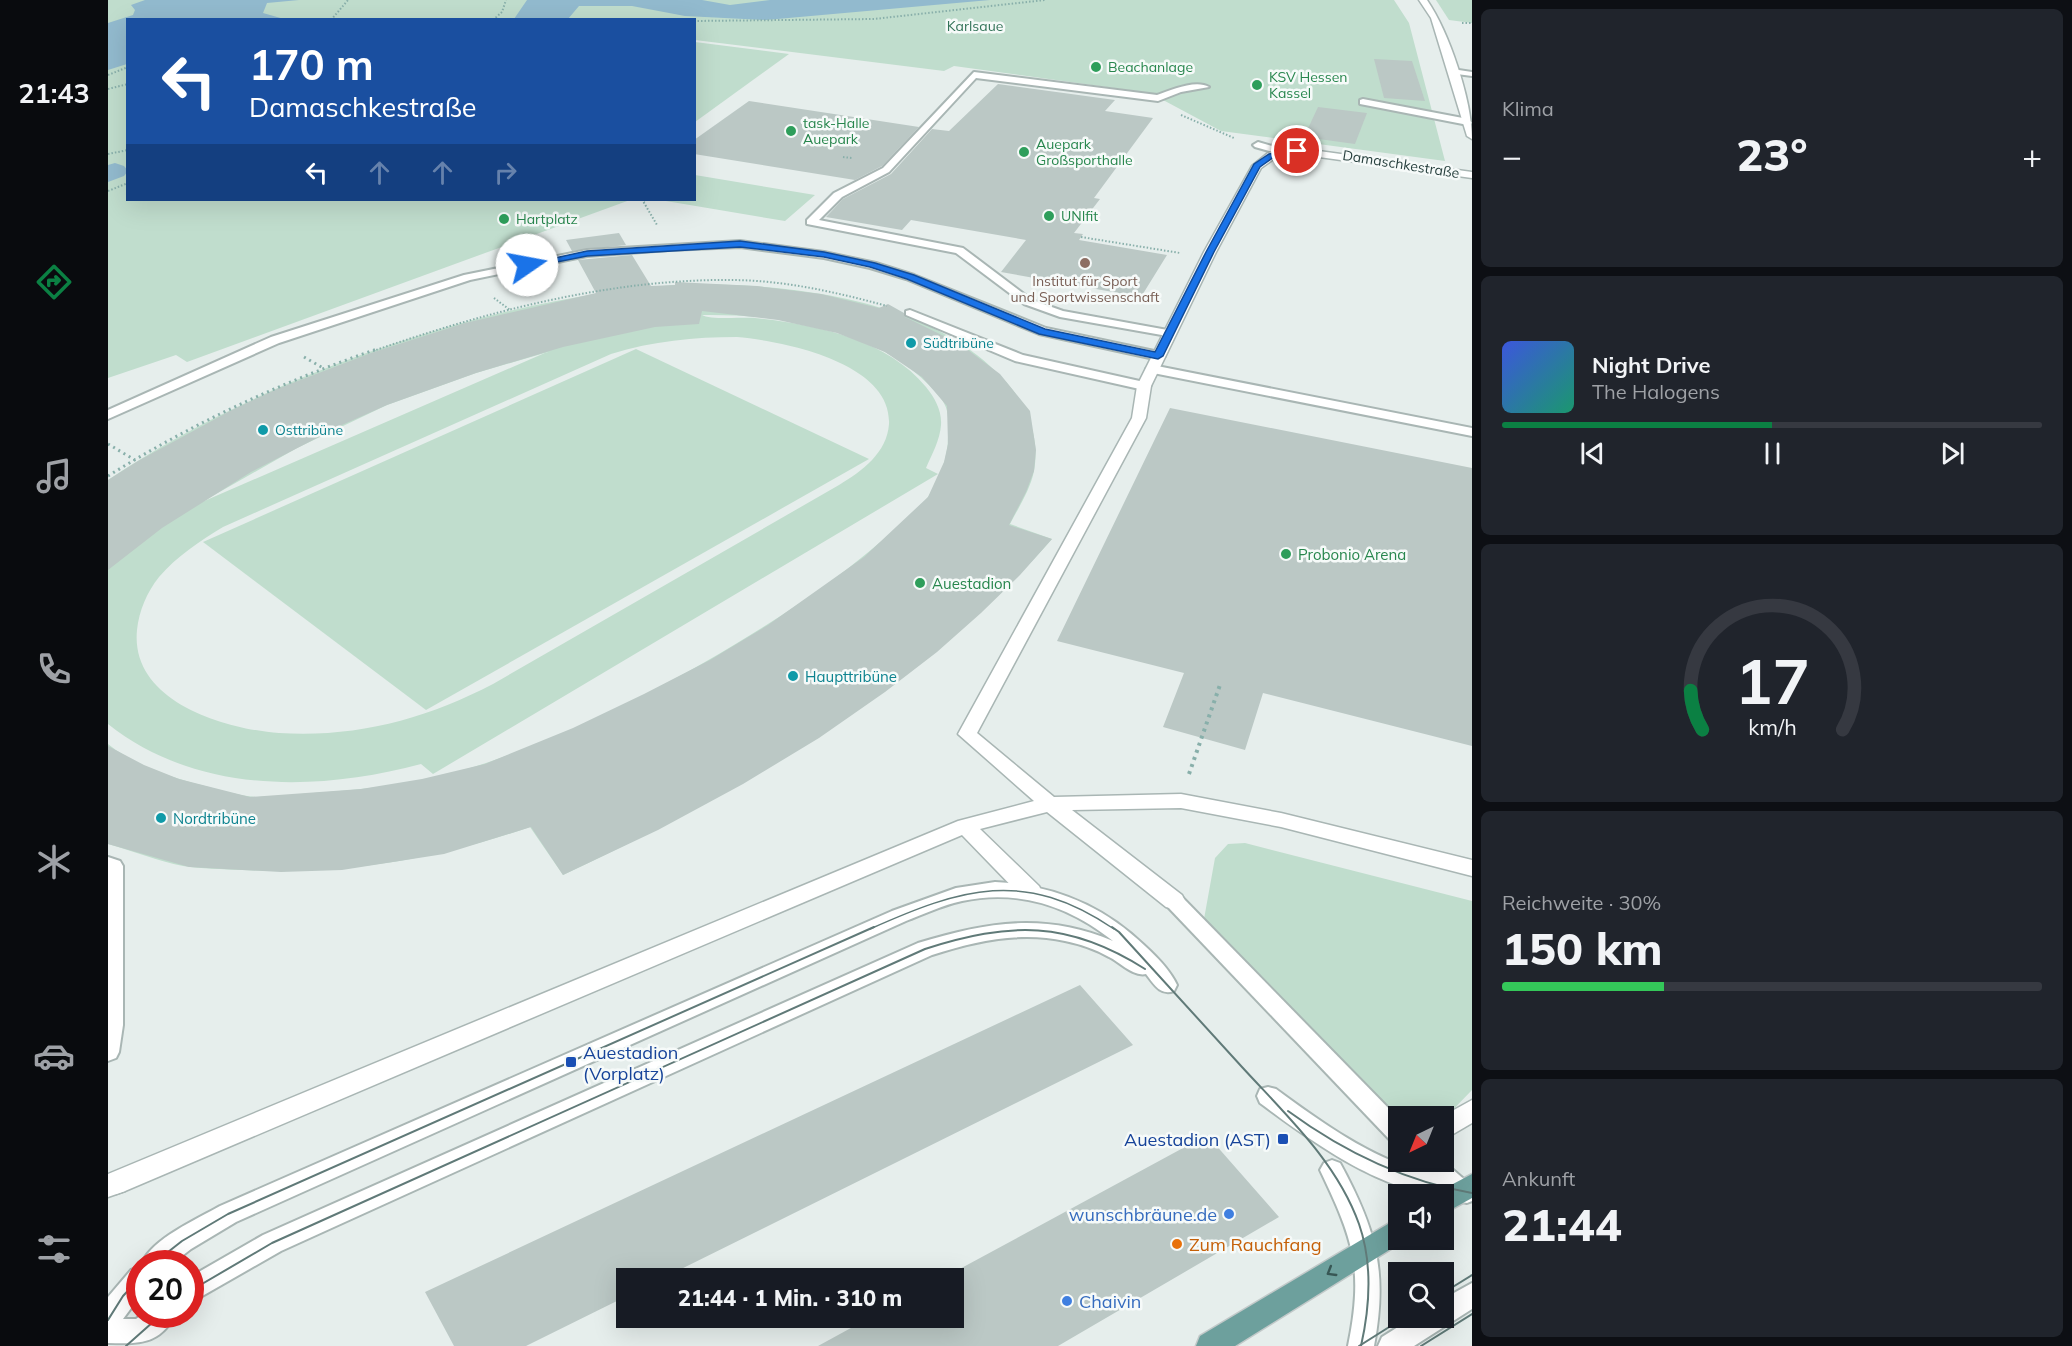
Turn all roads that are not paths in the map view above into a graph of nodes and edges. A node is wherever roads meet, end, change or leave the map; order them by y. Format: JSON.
{"nodes":[{"id":1,"x":1423,"y":0,"type":"edge"},
{"id":2,"x":1452,"y":71,"type":"junction"},
{"id":3,"x":1472,"y":74,"type":"edge"},
{"id":4,"x":1205,"y":87,"type":"dead end"},
{"id":5,"x":1363,"y":102,"type":"dead end"},
{"id":6,"x":1468,"y":102,"type":"edge"},
{"id":7,"x":1468,"y":122,"type":"junction"},
{"id":8,"x":1472,"y":136,"type":"edge"},
{"id":9,"x":1258,"y":145,"type":"road end"},
{"id":10,"x":1283,"y":152,"type":"junction"},
{"id":11,"x":1472,"y":175,"type":"edge"},
{"id":12,"x":910,"y":313,"type":"road end"},
{"id":13,"x":1169,"y":334,"type":"junction"},
{"id":14,"x":1158,"y":356,"type":"junction"},
{"id":15,"x":1152,"y":369,"type":"junction"},
{"id":16,"x":1144,"y":386,"type":"junction"},
{"id":17,"x":108,"y":415,"type":"edge"},
{"id":18,"x":1472,"y":432,"type":"edge"},
{"id":19,"x":1050,"y":804,"type":"junction"},
{"id":20,"x":965,"y":826,"type":"junction"},
{"id":21,"x":108,"y":864,"type":"edge"},
{"id":22,"x":1472,"y":868,"type":"edge"},
{"id":23,"x":1031,"y":892,"type":"junction"},
{"id":24,"x":1174,"y":901,"type":"joint"},
{"id":25,"x":108,"y":1052,"type":"edge"},
{"id":26,"x":1268,"y":1096,"type":"dead end"},
{"id":27,"x":1472,"y":1110,"type":"edge"},
{"id":28,"x":1454,"y":1122,"type":"edge"},
{"id":29,"x":1388,"y":1123,"type":"edge"},
{"id":30,"x":1332,"y":1170,"type":"dead end"},
{"id":31,"x":1439,"y":1172,"type":"edge"},
{"id":32,"x":112,"y":1184,"type":"edge"},
{"id":33,"x":1462,"y":1193,"type":"edge"},
{"id":34,"x":1388,"y":1236,"type":"edge"},
{"id":35,"x":171,"y":1250,"type":"edge"},
{"id":36,"x":1365,"y":1251,"type":"junction"},
{"id":37,"x":204,"y":1283,"type":"edge"},
{"id":38,"x":126,"y":1293,"type":"edge"},
{"id":39,"x":1472,"y":1295,"type":"edge"},
{"id":40,"x":1454,"y":1306,"type":"edge"},
{"id":41,"x":108,"y":1320,"type":"edge"},
{"id":42,"x":146,"y":1328,"type":"edge"},
{"id":43,"x":1420,"y":1328,"type":"edge"},
{"id":44,"x":108,"y":1331,"type":"edge"},
{"id":45,"x":134,"y":1339,"type":"edge"},
{"id":46,"x":1210,"y":1346,"type":"edge"},
{"id":47,"x":1361,"y":1346,"type":"edge"},
{"id":48,"x":1391,"y":1346,"type":"edge"}],
"edges":[{"from":1,"to":2,"type":"street"},
{"from":2,"to":3,"type":"lane"},
{"from":2,"to":6,"type":"street"},
{"from":4,"to":13,"type":"lane"},
{"from":5,"to":7,"type":"lane"},
{"from":6,"to":7,"type":"street"},
{"from":7,"to":8,"type":"street"},
{"from":9,"to":10,"type":"lane"},
{"from":10,"to":11,"type":"street","name":"Damaschkestraße"},
{"from":10,"to":13,"type":"street","name":"Damaschkestraße"},
{"from":12,"to":16,"type":"lane"},
{"from":13,"to":14,"type":"street","name":"Damaschkestraße"},
{"from":14,"to":15,"type":"street","name":"Damaschkestraße"},
{"from":14,"to":17,"type":"lane"},
{"from":15,"to":16,"type":"street","name":"Damaschkestraße"},
{"from":15,"to":18,"type":"lane"},
{"from":16,"to":19,"type":"street","name":"Damaschkestraße"},
{"from":19,"to":20,"type":"street"},
{"from":19,"to":22,"type":"street"},
{"from":19,"to":24,"type":"street"},
{"from":20,"to":23,"type":"street"},
{"from":20,"to":32,"type":"street"},
{"from":21,"to":25,"type":"lane"},
{"from":23,"to":35,"type":"lane"},
{"from":23,"to":37,"type":"lane"},
{"from":24,"to":29,"type":"lane"},
{"from":26,"to":33,"type":"lane"},
{"from":27,"to":28,"type":"street"},
{"from":30,"to":36,"type":"lane"},
{"from":31,"to":33,"type":"lane"},
{"from":34,"to":36,"type":"main road"},
{"from":36,"to":46,"type":"main road","one_way":true},
{"from":36,"to":47,"type":"lane"},
{"from":38,"to":41,"type":"lane"},
{"from":39,"to":40,"type":"lane"},
{"from":42,"to":45,"type":"lane"},
{"from":43,"to":48,"type":"lane"},
{"from":44,"to":45,"type":"lane"}]}
